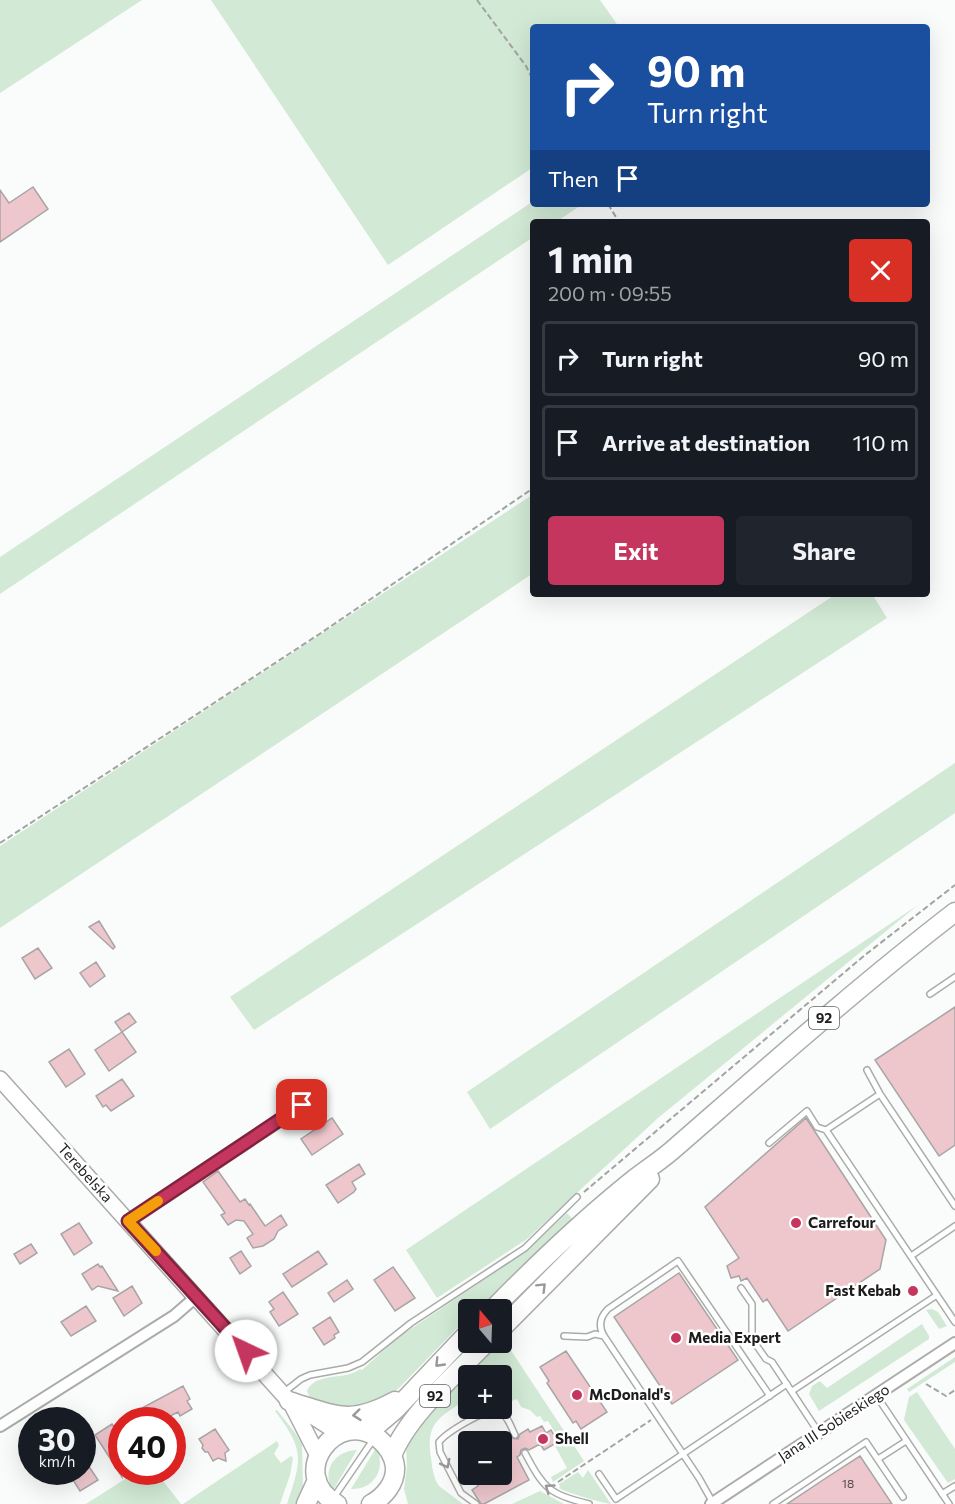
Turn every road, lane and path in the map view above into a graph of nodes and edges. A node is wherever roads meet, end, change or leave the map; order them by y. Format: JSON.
{"nodes":[{"id":1,"x":477,"y":0,"type":"edge"},
{"id":2,"x":530,"y":74,"type":"edge"},
{"id":3,"x":530,"y":490,"type":"edge"},
{"id":4,"x":0,"y":843,"type":"edge"},
{"id":5,"x":955,"y":885,"type":"edge"},
{"id":6,"x":955,"y":912,"type":"edge"},
{"id":7,"x":955,"y":977,"type":"edge"},
{"id":8,"x":930,"y":994,"type":"dead end"},
{"id":9,"x":867,"y":1070,"type":"dead end"},
{"id":10,"x":0,"y":1079,"type":"edge"},
{"id":11,"x":880,"y":1094,"type":"junction"},
{"id":12,"x":302,"y":1105,"type":"dead end"},
{"id":13,"x":826,"y":1130,"type":"junction"},
{"id":14,"x":769,"y":1143,"type":"dead end"},
{"id":15,"x":675,"y":1149,"type":"junction"},
{"id":16,"x":577,"y":1197,"type":"joint"},
{"id":17,"x":955,"y":1206,"type":"edge"},
{"id":18,"x":128,"y":1221,"type":"junction"},
{"id":19,"x":955,"y":1226,"type":"edge"},
{"id":20,"x":911,"y":1256,"type":"junction"},
{"id":21,"x":741,"y":1288,"type":"dead end"},
{"id":22,"x":937,"y":1295,"type":"junction"},
{"id":23,"x":197,"y":1296,"type":"junction"},
{"id":24,"x":503,"y":1299,"type":"edge"},
{"id":25,"x":512,"y":1318,"type":"edge"},
{"id":26,"x":955,"y":1322,"type":"edge"},
{"id":27,"x":564,"y":1336,"type":"dead end"},
{"id":28,"x":603,"y":1336,"type":"junction"},
{"id":29,"x":458,"y":1343,"type":"edge"},
{"id":30,"x":955,"y":1343,"type":"edge"},
{"id":31,"x":477,"y":1353,"type":"edge"},
{"id":32,"x":787,"y":1384,"type":"junction"},
{"id":33,"x":926,"y":1384,"type":"dead end"},
{"id":34,"x":955,"y":1390,"type":"edge"},
{"id":35,"x":792,"y":1391,"type":"junction"},
{"id":36,"x":410,"y":1393,"type":"junction"},
{"id":37,"x":876,"y":1395,"type":"junction"},
{"id":38,"x":770,"y":1396,"type":"junction"},
{"id":39,"x":286,"y":1397,"type":"junction"},
{"id":40,"x":657,"y":1416,"type":"junction"},
{"id":41,"x":0,"y":1426,"type":"edge"},
{"id":42,"x":819,"y":1433,"type":"junction"},
{"id":43,"x":340,"y":1434,"type":"junction"},
{"id":44,"x":372,"y":1435,"type":"junction"},
{"id":45,"x":515,"y":1435,"type":"dead end"},
{"id":46,"x":906,"y":1441,"type":"junction"},
{"id":47,"x":525,"y":1453,"type":"dead end"},
{"id":48,"x":683,"y":1454,"type":"junction"},
{"id":49,"x":318,"y":1456,"type":"junction"},
{"id":50,"x":392,"y":1456,"type":"junction"},
{"id":51,"x":878,"y":1459,"type":"junction"},
{"id":52,"x":599,"y":1474,"type":"dead end"},
{"id":53,"x":317,"y":1480,"type":"junction"},
{"id":54,"x":557,"y":1483,"type":"dead end"},
{"id":55,"x":955,"y":1486,"type":"edge"},
{"id":56,"x":942,"y":1494,"type":"junction"},
{"id":57,"x":903,"y":1497,"type":"dead end"},
{"id":58,"x":390,"y":1498,"type":"edge"},
{"id":59,"x":336,"y":1503,"type":"edge"},
{"id":60,"x":306,"y":1504,"type":"edge"},
{"id":61,"x":371,"y":1504,"type":"edge"},
{"id":62,"x":476,"y":1504,"type":"edge"},
{"id":63,"x":589,"y":1504,"type":"edge"},
{"id":64,"x":712,"y":1504,"type":"edge"},
{"id":65,"x":773,"y":1504,"type":"edge"},
{"id":66,"x":949,"y":1504,"type":"edge"}],
"edges":[{"from":1,"to":2,"type":"path"},
{"from":3,"to":4,"type":"path"},
{"from":5,"to":16,"type":"path"},
{"from":6,"to":15,"type":"main road","number":"92"},
{"from":7,"to":8,"type":"lane"},
{"from":9,"to":11,"type":"lane"},
{"from":10,"to":18,"type":"street","name":"Terebelska"},
{"from":11,"to":13,"type":"lane"},
{"from":11,"to":17,"type":"lane"},
{"from":12,"to":18,"type":"lane"},
{"from":13,"to":14,"type":"lane"},
{"from":13,"to":20,"type":"lane"},
{"from":15,"to":24,"type":"main road","number":"92"},
{"from":25,"to":15,"type":"main road","number":"92","one_way":true},
{"from":16,"to":39,"type":"lane"},
{"from":18,"to":23,"type":"street","name":"Terebelska"},
{"from":19,"to":20,"type":"lane"},
{"from":20,"to":22,"type":"lane"},
{"from":21,"to":32,"type":"lane"},
{"from":22,"to":26,"type":"lane"},
{"from":22,"to":35,"type":"lane"},
{"from":23,"to":39,"type":"street","name":"Terebelska"},
{"from":23,"to":41,"type":"street"},
{"from":27,"to":28,"type":"lane"},
{"from":28,"to":38,"type":"lane"},
{"from":28,"to":40,"type":"lane"},
{"from":29,"to":36,"type":"main road","number":"92","one_way":true},
{"from":30,"to":37,"type":"street","name":"Jana III Sobieskiego"},
{"from":31,"to":50,"type":"main road","number":"92"},
{"from":32,"to":35,"type":"lane"},
{"from":32,"to":38,"type":"lane"},
{"from":33,"to":34,"type":"path"},
{"from":35,"to":42,"type":"lane"},
{"from":36,"to":39,"type":"main road","one_way":true},
{"from":36,"to":44,"type":"main road","number":"92"},
{"from":37,"to":42,"type":"street","name":"Jana III Sobieskiego"},
{"from":37,"to":46,"type":"lane"},
{"from":38,"to":48,"type":"lane"},
{"from":39,"to":43,"type":"street","name":"Terebelska"},
{"from":39,"to":49,"type":"street","name":"Terebelska"},
{"from":40,"to":48,"type":"lane"},
{"from":40,"to":54,"type":"path"},
{"from":42,"to":64,"type":"street","name":"Jana III Sobieskiego"},
{"from":43,"to":44,"type":"main road"},
{"from":43,"to":49,"type":"main road"},
{"from":44,"to":50,"type":"main road"},
{"from":44,"to":59,"type":"lane"},
{"from":45,"to":62,"type":"lane","one_way":true},
{"from":46,"to":51,"type":"lane"},
{"from":46,"to":56,"type":"lane"},
{"from":63,"to":47,"type":"lane","one_way":true},
{"from":48,"to":52,"type":"lane"},
{"from":48,"to":64,"type":"lane"},
{"from":49,"to":53,"type":"main road"},
{"from":50,"to":58,"type":"main road","number":"92"},
{"from":51,"to":57,"type":"lane"},
{"from":51,"to":65,"type":"lane"},
{"from":53,"to":59,"type":"main road"},
{"from":53,"to":60,"type":"main road"},
{"from":55,"to":56,"type":"lane"},
{"from":56,"to":66,"type":"lane"},
{"from":58,"to":61,"type":"main road","number":"92"}]}
